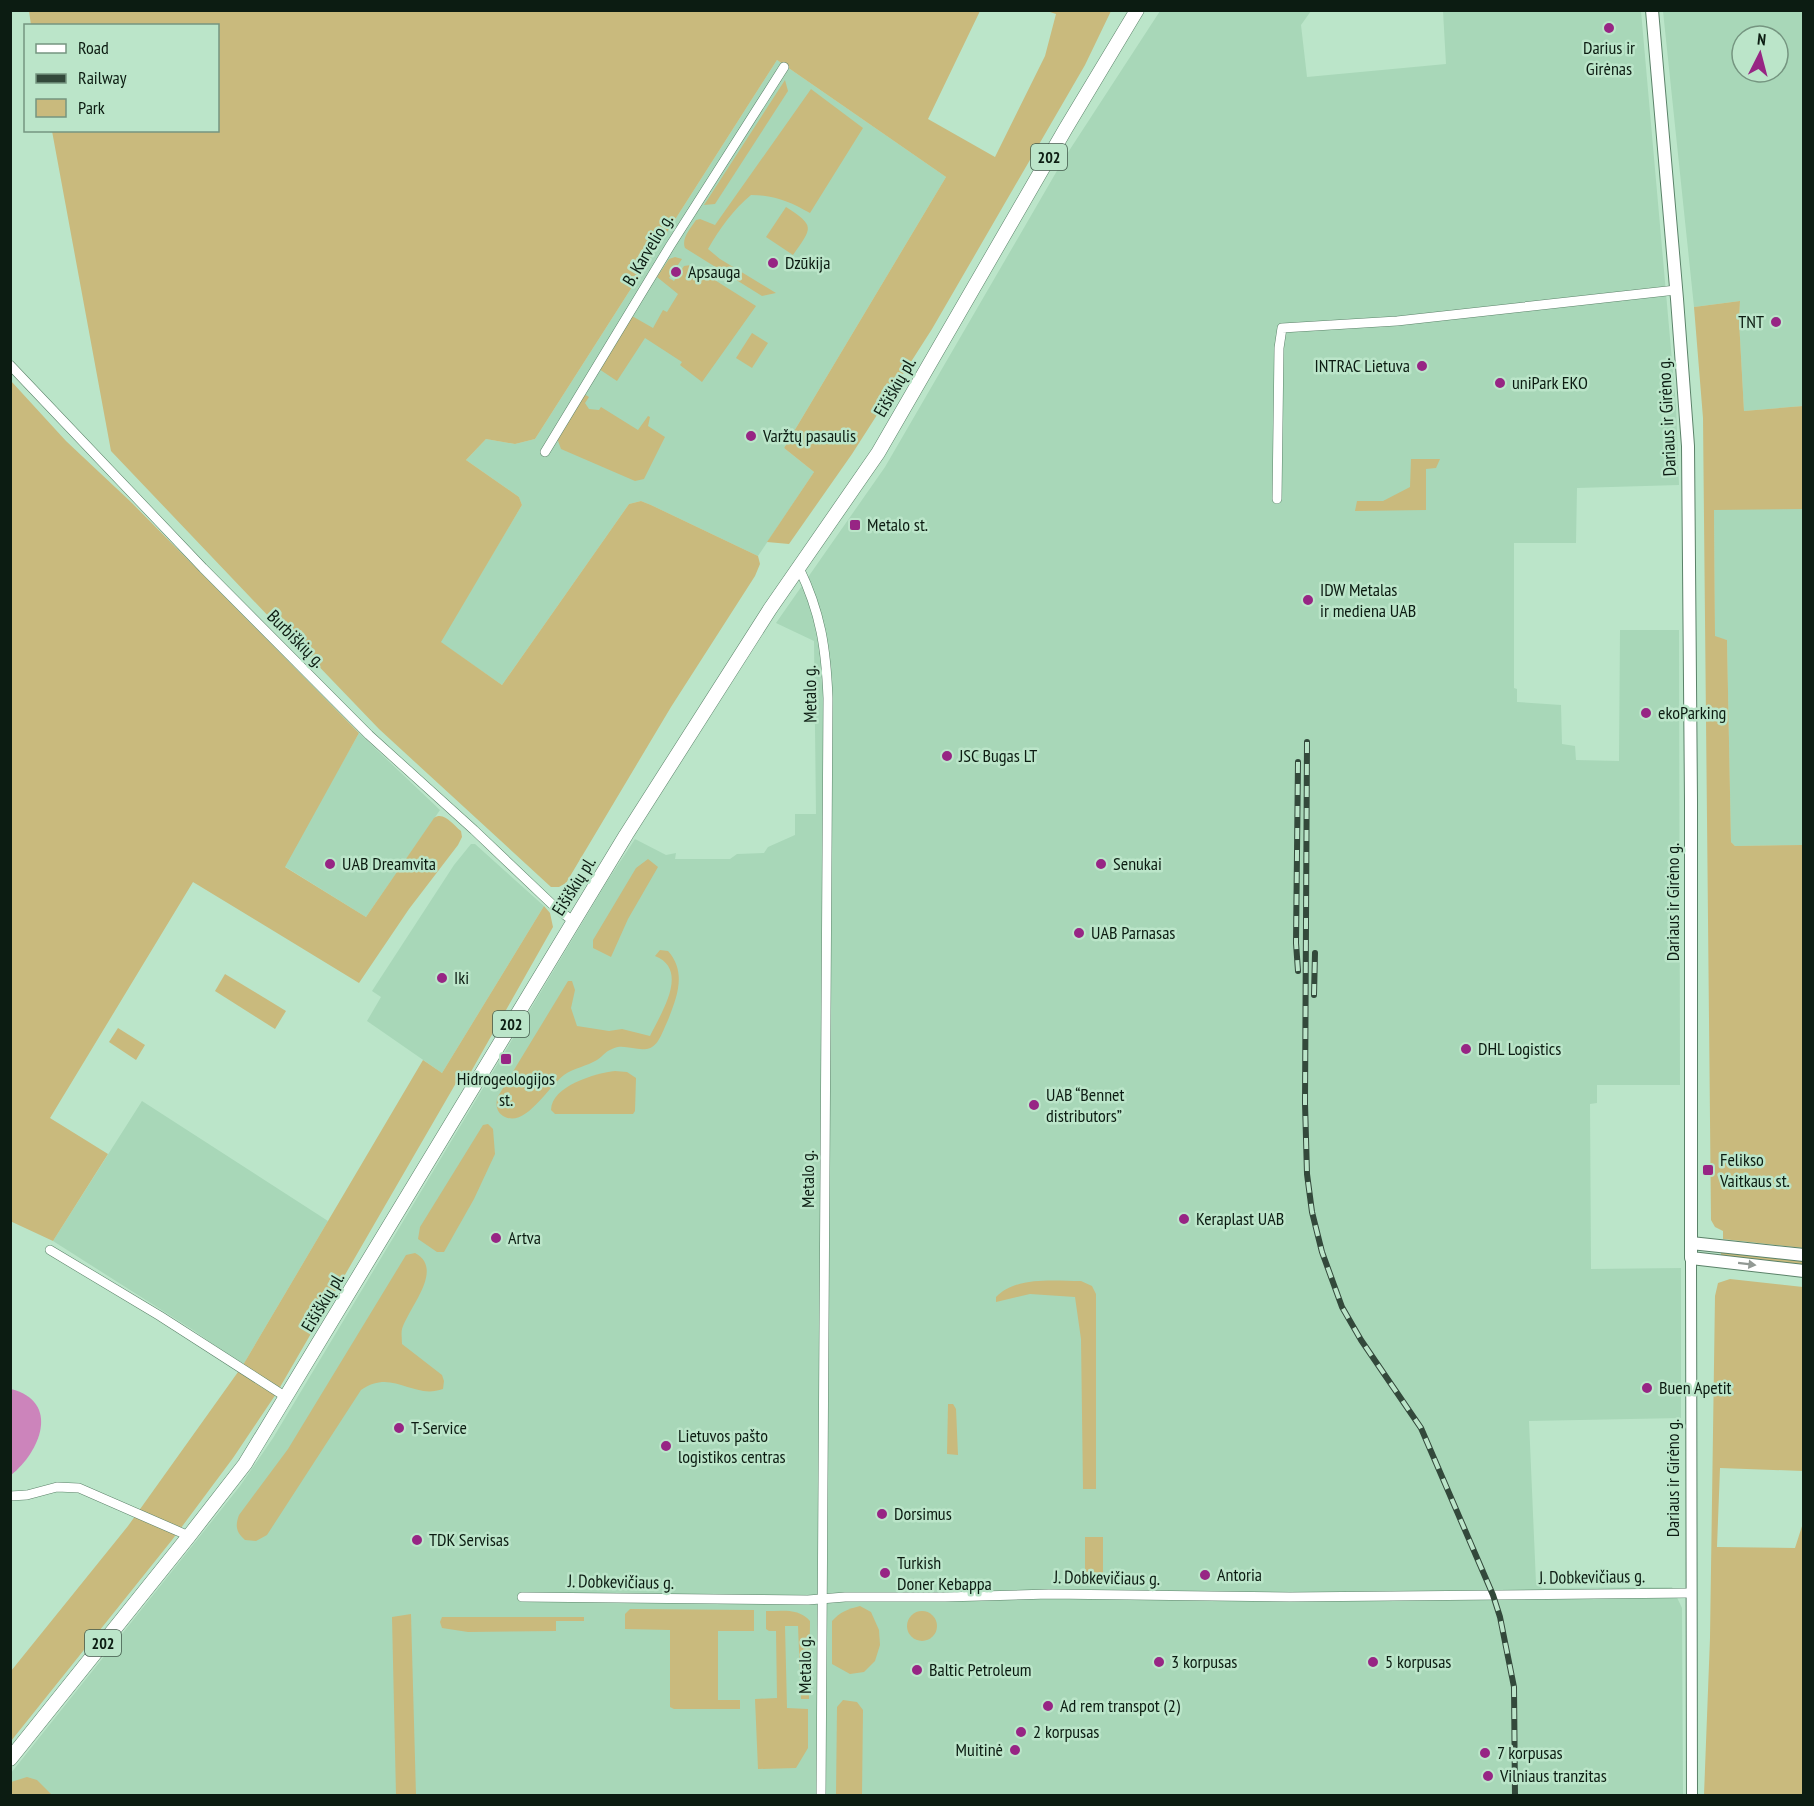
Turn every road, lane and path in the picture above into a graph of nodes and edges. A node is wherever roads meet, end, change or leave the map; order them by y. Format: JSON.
{"nodes":[{"id":1,"x":1137,"y":10,"type":"edge"},
{"id":2,"x":1652,"y":10,"type":"edge"},
{"id":3,"x":784,"y":67,"type":"dead end"},
{"id":4,"x":1677,"y":290,"type":"junction"},
{"id":5,"x":10,"y":365,"type":"edge"},
{"id":6,"x":545,"y":452,"type":"dead end"},
{"id":7,"x":1277,"y":499,"type":"dead end"},
{"id":8,"x":799,"y":568,"type":"junction"},
{"id":9,"x":573,"y":921,"type":"junction"},
{"id":10,"x":1691,"y":1243,"type":"junction"},
{"id":11,"x":50,"y":1250,"type":"dead end"},
{"id":12,"x":1803,"y":1255,"type":"edge"},
{"id":13,"x":1691,"y":1258,"type":"junction"},
{"id":14,"x":1803,"y":1271,"type":"edge"},
{"id":15,"x":286,"y":1397,"type":"junction"},
{"id":16,"x":10,"y":1496,"type":"edge"},
{"id":17,"x":189,"y":1536,"type":"junction"},
{"id":18,"x":1691,"y":1593,"type":"junction"},
{"id":19,"x":522,"y":1597,"type":"dead end"},
{"id":20,"x":821,"y":1599,"type":"junction"},
{"id":21,"x":10,"y":1759,"type":"edge"},
{"id":22,"x":821,"y":1796,"type":"edge"},
{"id":23,"x":1692,"y":1796,"type":"edge"}],
"edges":[{"from":1,"to":8,"type":"main road","name":"Eišiškių pl.","number":"202"},
{"from":2,"to":4,"type":"main road","name":"Dariaus ir Girėno g."},
{"from":3,"to":6,"type":"street","name":"B. Karvelio g."},
{"from":4,"to":7,"type":"street"},
{"from":4,"to":10,"type":"main road","name":"Dariaus ir Girėno g."},
{"from":5,"to":9,"type":"street","name":"Burbiškių g."},
{"from":8,"to":9,"type":"main road","name":"Eišiškių pl.","number":"202"},
{"from":8,"to":20,"type":"street","name":"Metalo g."},
{"from":9,"to":15,"type":"main road","name":"Eišiškių pl.","number":"202"},
{"from":10,"to":12,"type":"main road"},
{"from":10,"to":13,"type":"main road","name":"Dariaus ir Girėno g."},
{"from":11,"to":15,"type":"street"},
{"from":13,"to":14,"type":"main road","one_way":true},
{"from":13,"to":18,"type":"street","name":"Dariaus ir Girėno g."},
{"from":15,"to":17,"type":"main road","name":"Eišiškių pl.","number":"202"},
{"from":16,"to":17,"type":"street"},
{"from":17,"to":21,"type":"main road","name":"Eišiškių pl.","number":"202"},
{"from":18,"to":20,"type":"street","name":"J. Dobkevičiaus g."},
{"from":18,"to":23,"type":"street","name":"Dariaus ir Girėno g."},
{"from":19,"to":20,"type":"street","name":"J. Dobkevičiaus g."},
{"from":20,"to":22,"type":"street","name":"Metalo g."}]}
